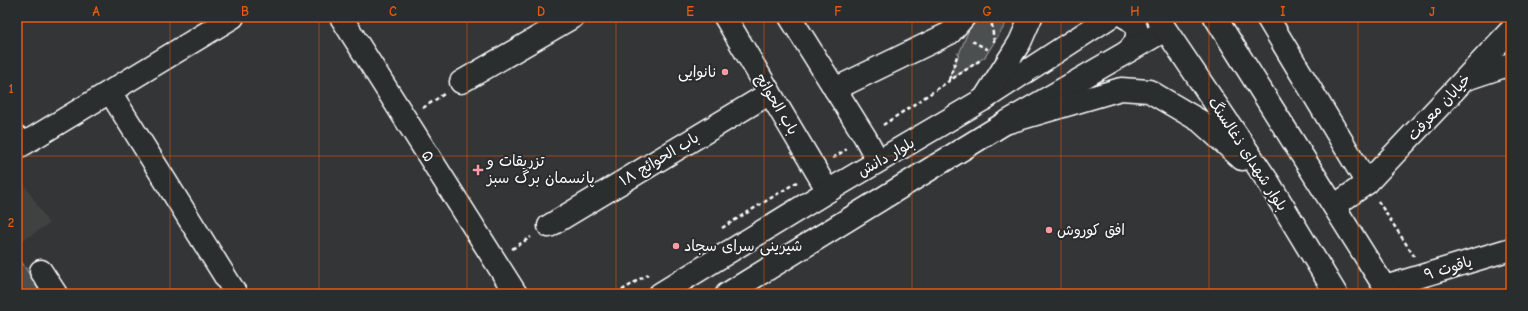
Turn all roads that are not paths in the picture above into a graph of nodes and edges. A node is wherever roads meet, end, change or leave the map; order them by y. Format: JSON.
{"nodes":[{"id":1,"x":233,"y":17,"type":"edge"},
{"id":2,"x":341,"y":17,"type":"edge"},
{"id":3,"x":573,"y":17,"type":"edge"},
{"id":4,"x":725,"y":17,"type":"edge"},
{"id":5,"x":790,"y":17,"type":"edge"},
{"id":6,"x":964,"y":17,"type":"edge"},
{"id":7,"x":1031,"y":17,"type":"edge"},
{"id":8,"x":1114,"y":17,"type":"edge"},
{"id":9,"x":1215,"y":17,"type":"edge"},
{"id":10,"x":1267,"y":17,"type":"edge"},
{"id":11,"x":1161,"y":24,"type":"edge"},
{"id":12,"x":1511,"y":30,"type":"edge"},
{"id":13,"x":1128,"y":51,"type":"junction"},
{"id":14,"x":1511,"y":64,"type":"edge"},
{"id":15,"x":1465,"y":79,"type":"junction"},
{"id":16,"x":461,"y":82,"type":"road end"},
{"id":17,"x":835,"y":89,"type":"junction"},
{"id":18,"x":110,"y":92,"type":"junction"},
{"id":19,"x":770,"y":93,"type":"junction"},
{"id":20,"x":984,"y":99,"type":"junction"},
{"id":21,"x":1005,"y":123,"type":"junction"},
{"id":22,"x":17,"y":137,"type":"edge"},
{"id":23,"x":878,"y":161,"type":"junction"},
{"id":24,"x":1269,"y":183,"type":"junction"},
{"id":25,"x":1366,"y":183,"type":"junction"},
{"id":26,"x":828,"y":190,"type":"junction"},
{"id":27,"x":1334,"y":206,"type":"junction"},
{"id":28,"x":549,"y":226,"type":"road end"},
{"id":29,"x":1511,"y":249,"type":"edge"},
{"id":30,"x":41,"y":271,"type":"dead end"},
{"id":31,"x":1387,"y":290,"type":"edge"},
{"id":32,"x":56,"y":294,"type":"edge"},
{"id":33,"x":236,"y":294,"type":"edge"},
{"id":34,"x":516,"y":294,"type":"edge"},
{"id":35,"x":660,"y":294,"type":"edge"},
{"id":36,"x":727,"y":294,"type":"edge"},
{"id":37,"x":1336,"y":294,"type":"edge"}],
"edges":[{"from":1,"to":18,"type":"street"},
{"from":2,"to":34,"type":"street","name":"۵"},
{"from":3,"to":16,"type":"street"},
{"from":4,"to":19,"type":"street","name":"باب الحوائج"},
{"from":5,"to":17,"type":"street"},
{"from":6,"to":17,"type":"street"},
{"from":7,"to":20,"type":"street"},
{"from":8,"to":13,"type":"street"},
{"from":8,"to":20,"type":"street","name":"بلوار دانش"},
{"from":9,"to":27,"type":"street"},
{"from":10,"to":25,"type":"street"},
{"from":11,"to":13,"type":"street"},
{"from":11,"to":24,"type":"street","name":"بلوار شهدای ذغالسنگ"},
{"from":12,"to":15,"type":"street","name":"خیابان معرفت"},
{"from":13,"to":21,"type":"street"},
{"from":14,"to":15,"type":"street"},
{"from":15,"to":25,"type":"street","name":"خیابان معرفت"},
{"from":17,"to":23,"type":"street"},
{"from":18,"to":22,"type":"street"},
{"from":18,"to":33,"type":"street"},
{"from":19,"to":26,"type":"street","name":"باب الحوائج"},
{"from":19,"to":28,"type":"street","name":"باب الحوائج ۱۸"},
{"from":20,"to":23,"type":"street","name":"بلوار دانش"},
{"from":21,"to":24,"type":"street"},
{"from":21,"to":36,"type":"street"},
{"from":23,"to":26,"type":"street","name":"بلوار دانش"},
{"from":24,"to":37,"type":"street","name":"بلوار شهدای ذغالسنگ"},
{"from":25,"to":27,"type":"street","name":"خیابان معرفت"},
{"from":26,"to":35,"type":"street","name":"بلوار دانش"},
{"from":27,"to":31,"type":"street"},
{"from":29,"to":31,"type":"street","name":"یاقوت ۹"},
{"from":30,"to":32,"type":"street"}]}
